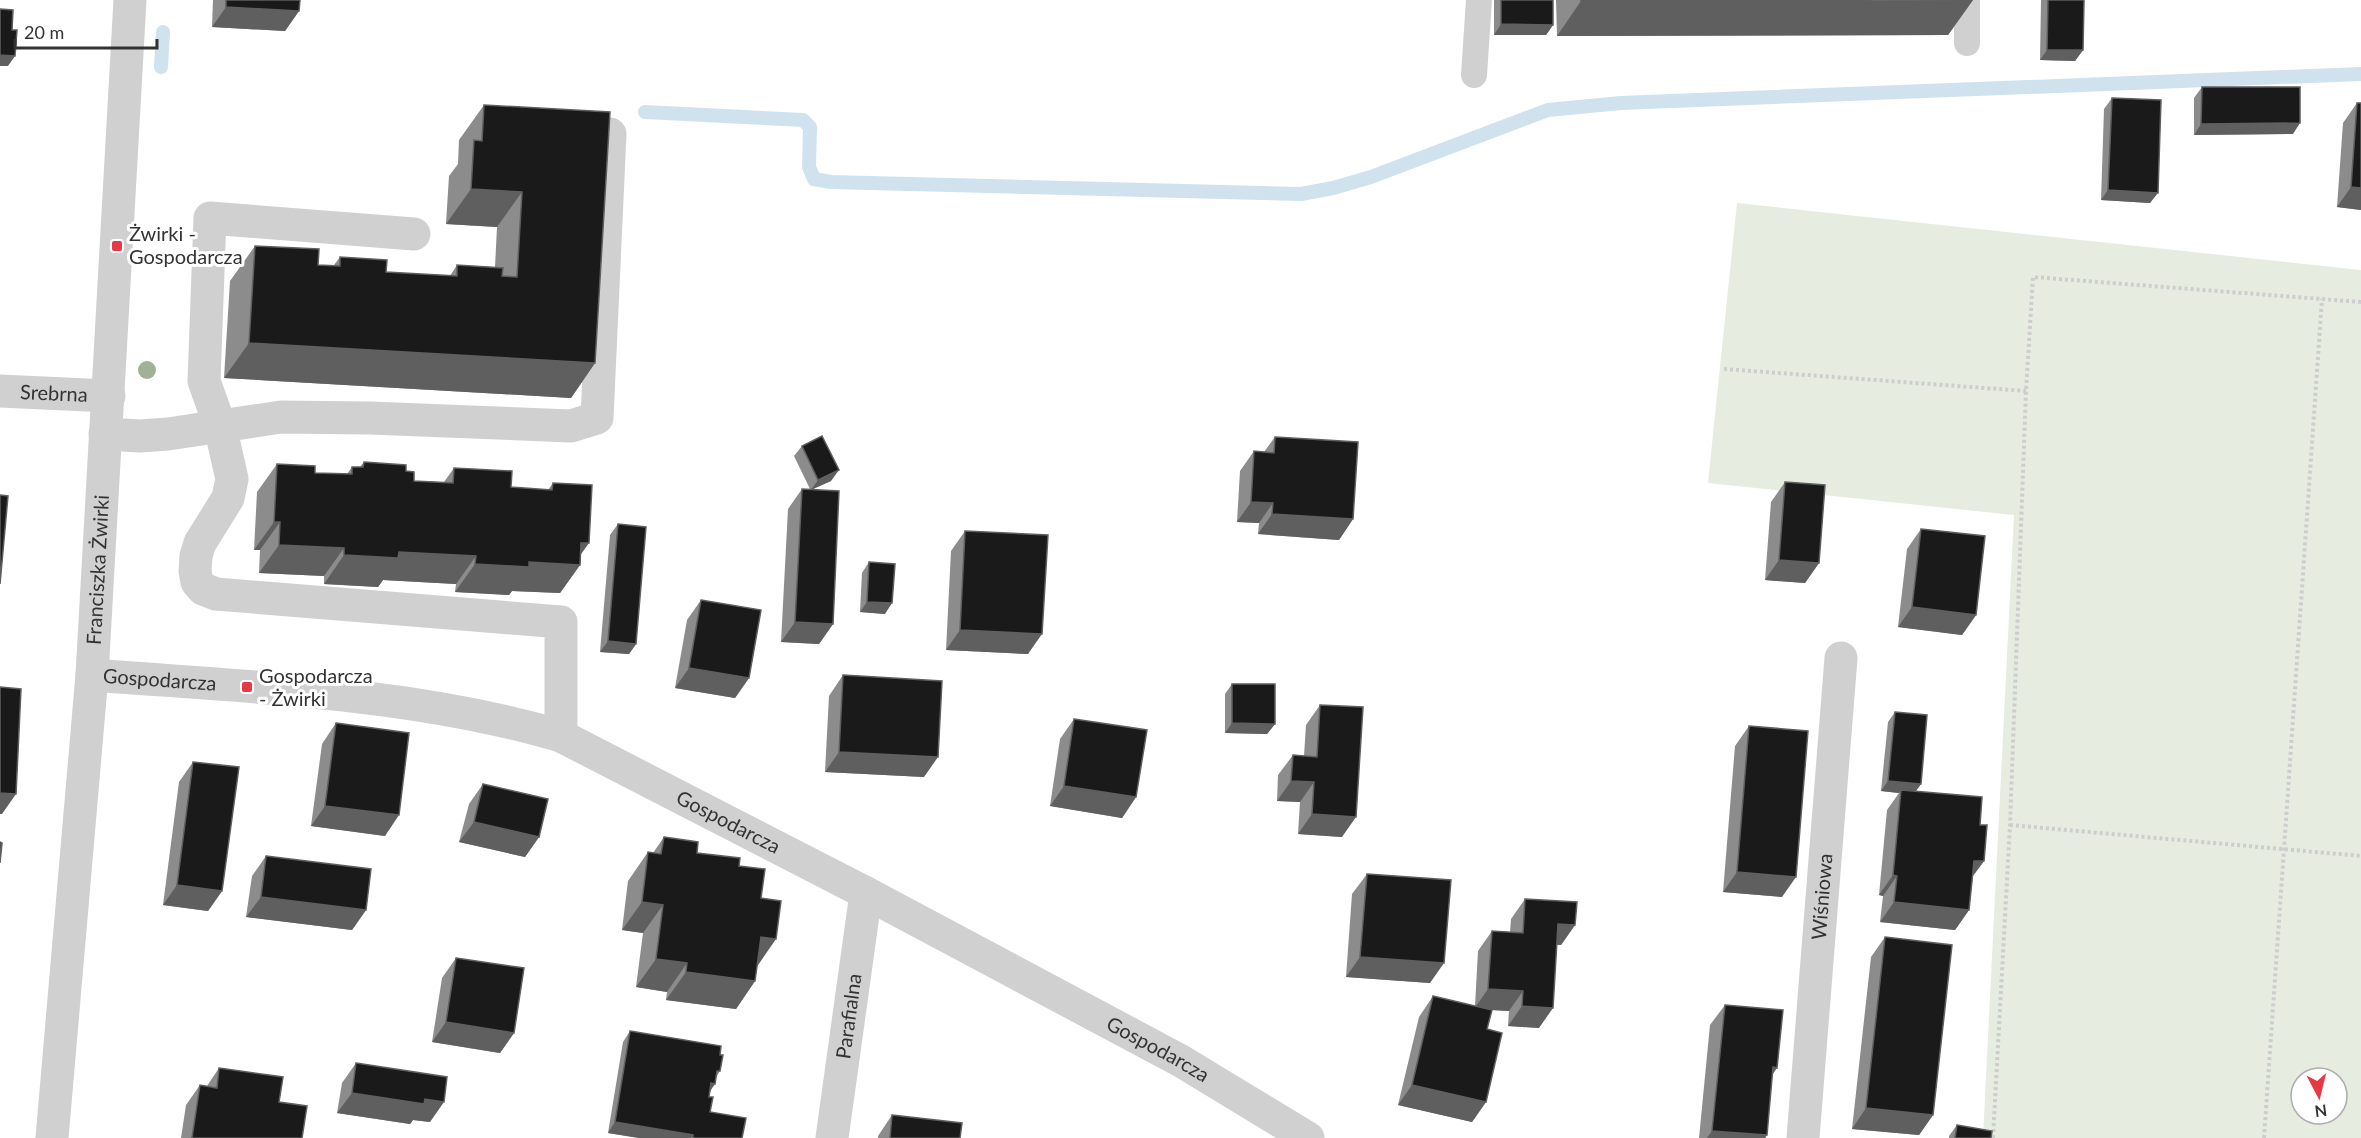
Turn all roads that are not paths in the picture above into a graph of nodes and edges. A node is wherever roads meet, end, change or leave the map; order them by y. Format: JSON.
{"nodes":[{"id":1,"x":130,"y":0,"type":"edge"},
{"id":2,"x":1479,"y":0,"type":"edge"},
{"id":3,"x":1967,"y":0,"type":"edge"},
{"id":4,"x":1967,"y":43,"type":"dead end"},
{"id":5,"x":1473,"y":75,"type":"dead end"},
{"id":6,"x":610,"y":134,"type":"edge"},
{"id":7,"x":414,"y":234,"type":"dead end"},
{"id":8,"x":0,"y":391,"type":"edge"},
{"id":9,"x":109,"y":396,"type":"junction"},
{"id":10,"x":220,"y":426,"type":"junction"},
{"id":11,"x":105,"y":434,"type":"junction"},
{"id":12,"x":1841,"y":658,"type":"dead end"},
{"id":13,"x":92,"y":675,"type":"junction"},
{"id":14,"x":561,"y":736,"type":"junction"},
{"id":15,"x":866,"y":893,"type":"junction"},
{"id":16,"x":51,"y":1138,"type":"edge"},
{"id":17,"x":832,"y":1138,"type":"edge"},
{"id":18,"x":1308,"y":1138,"type":"edge"},
{"id":19,"x":1803,"y":1138,"type":"edge"}],
"edges":[{"from":1,"to":9,"type":"street","name":"Franciszka Żwirki"},
{"from":2,"to":5,"type":"lane"},
{"from":3,"to":4,"type":"lane"},
{"from":6,"to":10,"type":"street"},
{"from":7,"to":10,"type":"street"},
{"from":8,"to":9,"type":"street","name":"Srebrna"},
{"from":9,"to":11,"type":"street","name":"Franciszka Żwirki"},
{"from":10,"to":11,"type":"street"},
{"from":10,"to":14,"type":"street"},
{"from":11,"to":13,"type":"street","name":"Franciszka Żwirki"},
{"from":12,"to":19,"type":"street","name":"Wiśniowa"},
{"from":13,"to":14,"type":"street","name":"Gospodarcza"},
{"from":13,"to":16,"type":"street","name":"Franciszka Żwirki"},
{"from":14,"to":15,"type":"street","name":"Gospodarcza"},
{"from":15,"to":17,"type":"street","name":"Parafialna"},
{"from":15,"to":18,"type":"street","name":"Gospodarcza"}]}
